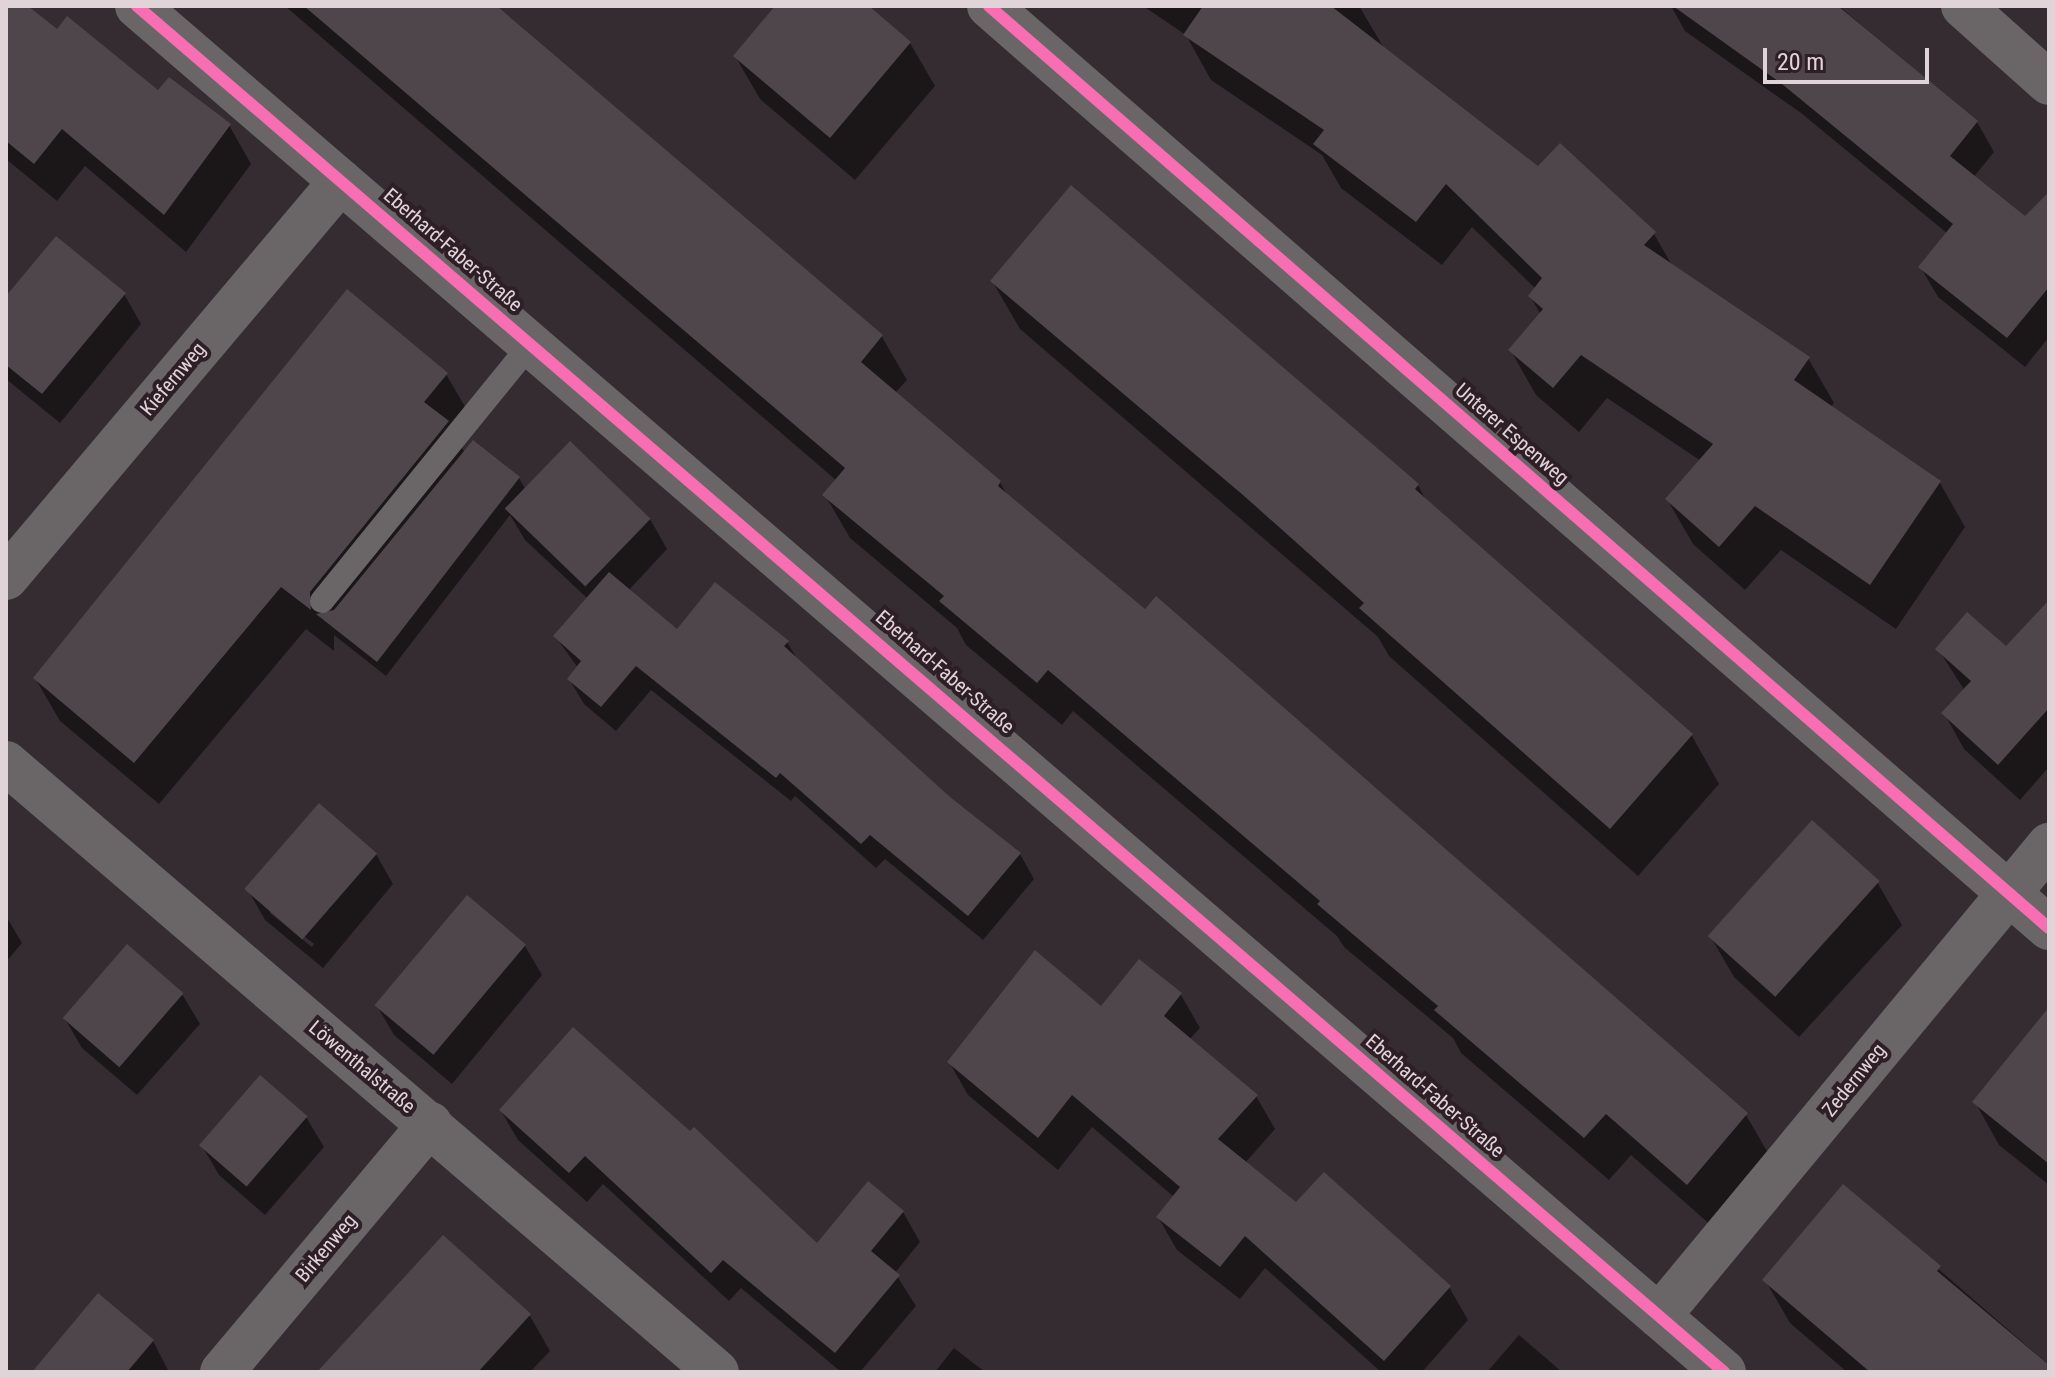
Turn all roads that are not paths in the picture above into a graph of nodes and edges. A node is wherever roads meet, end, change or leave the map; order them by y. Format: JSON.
{"nodes":[{"id":1,"x":137,"y":6,"type":"edge"},
{"id":2,"x":989,"y":6,"type":"edge"},
{"id":3,"x":1963,"y":6,"type":"edge"},
{"id":4,"x":2049,"y":83,"type":"edge"},
{"id":5,"x":341,"y":181,"type":"junction"},
{"id":6,"x":531,"y":344,"type":"junction"},
{"id":7,"x":6,"y":578,"type":"edge"},
{"id":8,"x":322,"y":601,"type":"dead end"},
{"id":9,"x":6,"y":763,"type":"edge"},
{"id":10,"x":2049,"y":845,"type":"edge"},
{"id":11,"x":2009,"y":892,"type":"junction"},
{"id":12,"x":2049,"y":928,"type":"edge"},
{"id":13,"x":430,"y":1124,"type":"junction"},
{"id":14,"x":1659,"y":1316,"type":"junction"},
{"id":15,"x":222,"y":1372,"type":"edge"},
{"id":16,"x":717,"y":1372,"type":"edge"},
{"id":17,"x":1724,"y":1372,"type":"edge"}],
"edges":[{"from":1,"to":5,"type":"street","name":"Eberhard-Faber-Straße"},
{"from":2,"to":11,"type":"street","name":"Unterer Espenweg"},
{"from":3,"to":4,"type":"street"},
{"from":5,"to":6,"type":"street","name":"Eberhard-Faber-Straße"},
{"from":5,"to":7,"type":"street","name":"Kiefernweg"},
{"from":6,"to":8,"type":"lane"},
{"from":6,"to":14,"type":"street","name":"Eberhard-Faber-Straße"},
{"from":9,"to":13,"type":"street","name":"Löwenthalstraße"},
{"from":10,"to":11,"type":"street","name":"Zedernweg"},
{"from":11,"to":12,"type":"street","name":"Unterer Espenweg"},
{"from":11,"to":14,"type":"street","name":"Zedernweg"},
{"from":13,"to":15,"type":"street","name":"Birkenweg"},
{"from":13,"to":16,"type":"street","name":"Löwenthalstraße"},
{"from":14,"to":17,"type":"street","name":"Eberhard-Faber-Straße"}]}
